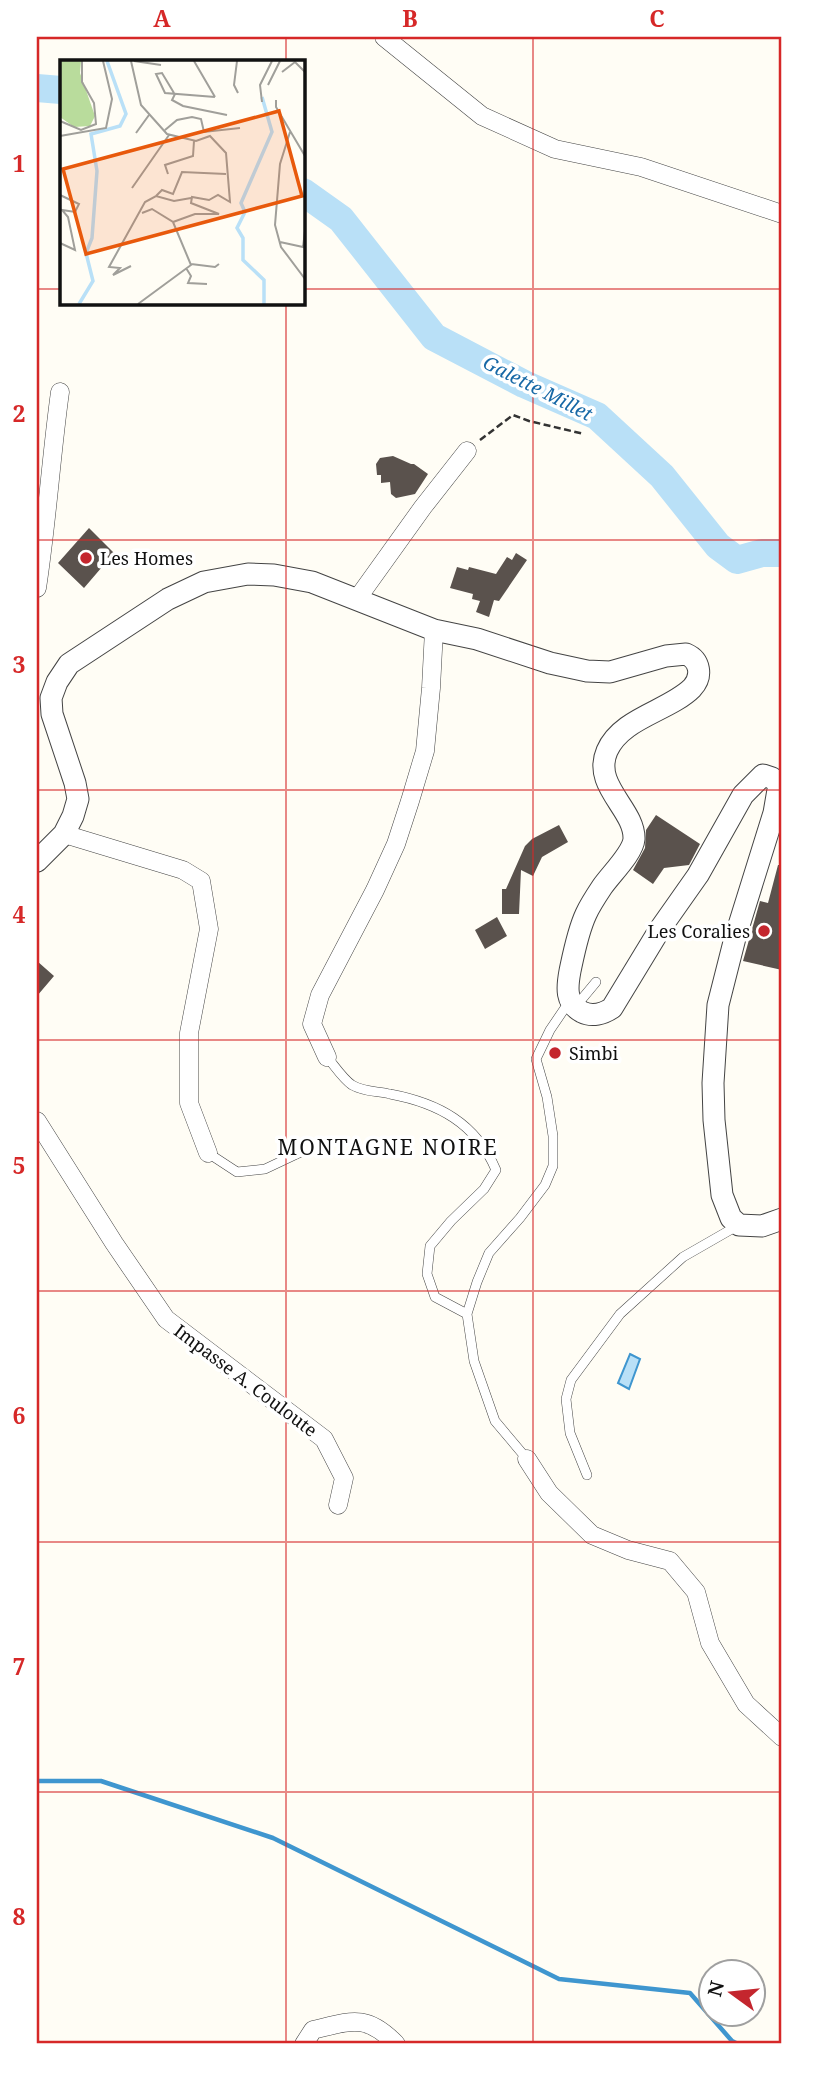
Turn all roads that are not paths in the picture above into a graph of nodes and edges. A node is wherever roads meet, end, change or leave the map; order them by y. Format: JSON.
{"nodes":[{"id":1,"x":384,"y":37,"type":"edge"},
{"id":2,"x":782,"y":214,"type":"edge"},
{"id":3,"x":60,"y":392,"type":"dead end"},
{"id":4,"x":467,"y":451,"type":"road end"},
{"id":5,"x":37,"y":588,"type":"edge"},
{"id":6,"x":357,"y":599,"type":"junction"},
{"id":7,"x":434,"y":630,"type":"junction"},
{"id":8,"x":64,"y":834,"type":"junction"},
{"id":9,"x":37,"y":861,"type":"edge"},
{"id":10,"x":596,"y":982,"type":"dead end"},
{"id":11,"x":567,"y":996,"type":"junction"},
{"id":12,"x":327,"y":1057,"type":"joint"},
{"id":13,"x":37,"y":1121,"type":"edge"},
{"id":14,"x":301,"y":1152,"type":"dead end"},
{"id":15,"x":208,"y":1153,"type":"joint"},
{"id":16,"x":782,"y":1219,"type":"edge"},
{"id":17,"x":739,"y":1225,"type":"junction"},
{"id":18,"x":467,"y":1314,"type":"junction"},
{"id":19,"x":527,"y":1459,"type":"joint"},
{"id":20,"x":587,"y":1475,"type":"dead end"},
{"id":21,"x":338,"y":1505,"type":"dead end"},
{"id":22,"x":782,"y":1737,"type":"edge"},
{"id":23,"x":304,"y":2044,"type":"edge"},
{"id":24,"x":397,"y":2044,"type":"edge"}],
"edges":[{"from":1,"to":2,"type":"street"},
{"from":3,"to":5,"type":"street"},
{"from":4,"to":6,"type":"street"},
{"from":6,"to":7,"type":"street"},
{"from":6,"to":8,"type":"street"},
{"from":7,"to":11,"type":"street"},
{"from":7,"to":12,"type":"street"},
{"from":8,"to":9,"type":"street"},
{"from":8,"to":15,"type":"street"},
{"from":10,"to":11,"type":"lane"},
{"from":11,"to":17,"type":"street"},
{"from":11,"to":18,"type":"lane"},
{"from":12,"to":18,"type":"lane"},
{"from":13,"to":21,"type":"street","name":"Impasse A. Couloute"},
{"from":14,"to":15,"type":"lane"},
{"from":16,"to":17,"type":"street"},
{"from":17,"to":20,"type":"lane"},
{"from":18,"to":19,"type":"lane"},
{"from":19,"to":22,"type":"street"},
{"from":23,"to":24,"type":"street"}]}
